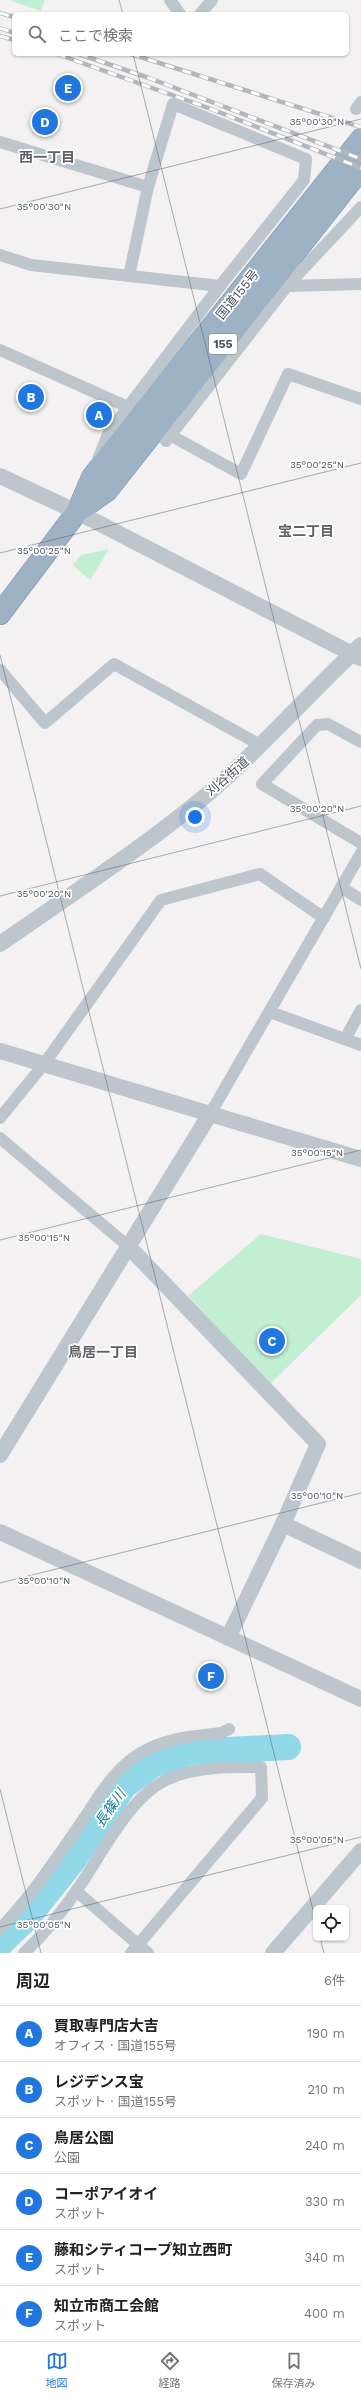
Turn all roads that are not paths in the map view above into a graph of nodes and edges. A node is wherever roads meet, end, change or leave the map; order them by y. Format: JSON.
{"nodes":[{"id":1,"x":170,"y":0,"type":"edge"},
{"id":2,"x":212,"y":0,"type":"edge"},
{"id":3,"x":179,"y":12,"type":"edge"},
{"id":4,"x":202,"y":12,"type":"edge"},
{"id":5,"x":361,"y":139,"type":"edge"},
{"id":6,"x":0,"y":142,"type":"edge"},
{"id":7,"x":361,"y":169,"type":"edge"},
{"id":8,"x":148,"y":187,"type":"junction"},
{"id":9,"x":361,"y":207,"type":"edge"},
{"id":10,"x":0,"y":256,"type":"edge"},
{"id":11,"x":129,"y":276,"type":"junction"},
{"id":12,"x":361,"y":284,"type":"edge"},
{"id":13,"x":220,"y":286,"type":"junction"},
{"id":14,"x":287,"y":286,"type":"junction"},
{"id":15,"x":0,"y":350,"type":"edge"},
{"id":16,"x":361,"y":398,"type":"edge"},
{"id":17,"x":128,"y":407,"type":"junction"},
{"id":18,"x":0,"y":476,"type":"edge"},
{"id":19,"x":92,"y":477,"type":"junction"},
{"id":20,"x":77,"y":512,"type":"junction"},
{"id":21,"x":0,"y":614,"type":"edge"},
{"id":22,"x":358,"y":652,"type":"edge"},
{"id":23,"x":0,"y":670,"type":"edge"},
{"id":24,"x":361,"y":742,"type":"edge"},
{"id":25,"x":262,"y":746,"type":"junction"},
{"id":26,"x":361,"y":843,"type":"edge"},
{"id":27,"x":361,"y":853,"type":"edge"},
{"id":28,"x":341,"y":887,"type":"junction"},
{"id":29,"x":361,"y":900,"type":"edge"},
{"id":30,"x":324,"y":918,"type":"junction"},
{"id":31,"x":0,"y":944,"type":"edge"},
{"id":32,"x":361,"y":1010,"type":"edge"},
{"id":33,"x":270,"y":1012,"type":"junction"},
{"id":34,"x":345,"y":1039,"type":"junction"},
{"id":35,"x":361,"y":1045,"type":"edge"},
{"id":36,"x":0,"y":1051,"type":"edge"},
{"id":37,"x":44,"y":1064,"type":"junction"},
{"id":38,"x":210,"y":1114,"type":"junction"},
{"id":39,"x":0,"y":1118,"type":"edge"},
{"id":40,"x":0,"y":1138,"type":"edge"},
{"id":41,"x":361,"y":1159,"type":"edge"},
{"id":42,"x":129,"y":1247,"type":"junction"},
{"id":43,"x":2,"y":1448,"type":"edge"},
{"id":44,"x":283,"y":1524,"type":"junction"},
{"id":45,"x":0,"y":1532,"type":"edge"},
{"id":46,"x":361,"y":1561,"type":"edge"},
{"id":47,"x":228,"y":1638,"type":"junction"},
{"id":48,"x":361,"y":1700,"type":"edge"},
{"id":49,"x":229,"y":1729,"type":"dead end"},
{"id":50,"x":361,"y":1852,"type":"edge"},
{"id":51,"x":76,"y":1891,"type":"junction"},
{"id":52,"x":0,"y":1929,"type":"edge"},
{"id":53,"x":134,"y":1949,"type":"edge"},
{"id":54,"x":24,"y":1953,"type":"edge"},
{"id":55,"x":148,"y":1953,"type":"edge"},
{"id":56,"x":273,"y":1953,"type":"edge"}],
"edges":[{"from":1,"to":3,"type":"street"},
{"from":2,"to":4,"type":"street"},
{"from":5,"to":19,"type":"highway","name":"国道155号","number":"155"},
{"from":6,"to":8,"type":"street"},
{"from":7,"to":20,"type":"highway","name":"国道155号","number":"155"},
{"from":8,"to":11,"type":"street"},
{"from":8,"to":13,"type":"street"},
{"from":9,"to":14,"type":"street"},
{"from":10,"to":11,"type":"street"},
{"from":11,"to":13,"type":"street"},
{"from":12,"to":14,"type":"street"},
{"from":13,"to":17,"type":"street"},
{"from":14,"to":16,"type":"street"},
{"from":15,"to":17,"type":"street"},
{"from":17,"to":19,"type":"street"},
{"from":18,"to":20,"type":"street"},
{"from":19,"to":20,"type":"highway","name":"国道155号","number":"155"},
{"from":20,"to":21,"type":"highway","name":"国道155号","number":"155"},
{"from":20,"to":22,"type":"street"},
{"from":22,"to":25,"type":"street","name":"刈谷街道"},
{"from":23,"to":25,"type":"street"},
{"from":24,"to":26,"type":"street"},
{"from":25,"to":31,"type":"street","name":"刈谷街道"},
{"from":27,"to":28,"type":"street"},
{"from":28,"to":29,"type":"street"},
{"from":28,"to":30,"type":"street"},
{"from":30,"to":33,"type":"street"},
{"from":30,"to":37,"type":"street"},
{"from":32,"to":34,"type":"street"},
{"from":33,"to":34,"type":"street"},
{"from":33,"to":38,"type":"street"},
{"from":34,"to":35,"type":"street"},
{"from":36,"to":37,"type":"street"},
{"from":37,"to":38,"type":"street"},
{"from":37,"to":39,"type":"street"},
{"from":38,"to":41,"type":"street"},
{"from":38,"to":42,"type":"street"},
{"from":40,"to":42,"type":"street"},
{"from":42,"to":43,"type":"street"},
{"from":42,"to":44,"type":"street"},
{"from":44,"to":46,"type":"street"},
{"from":44,"to":47,"type":"street"},
{"from":45,"to":47,"type":"street"},
{"from":47,"to":48,"type":"street"},
{"from":49,"to":52,"type":"street"},
{"from":50,"to":56,"type":"street"},
{"from":51,"to":53,"type":"street"},
{"from":51,"to":53,"type":"street"},
{"from":51,"to":54,"type":"street"},
{"from":53,"to":55,"type":"street"}]}
